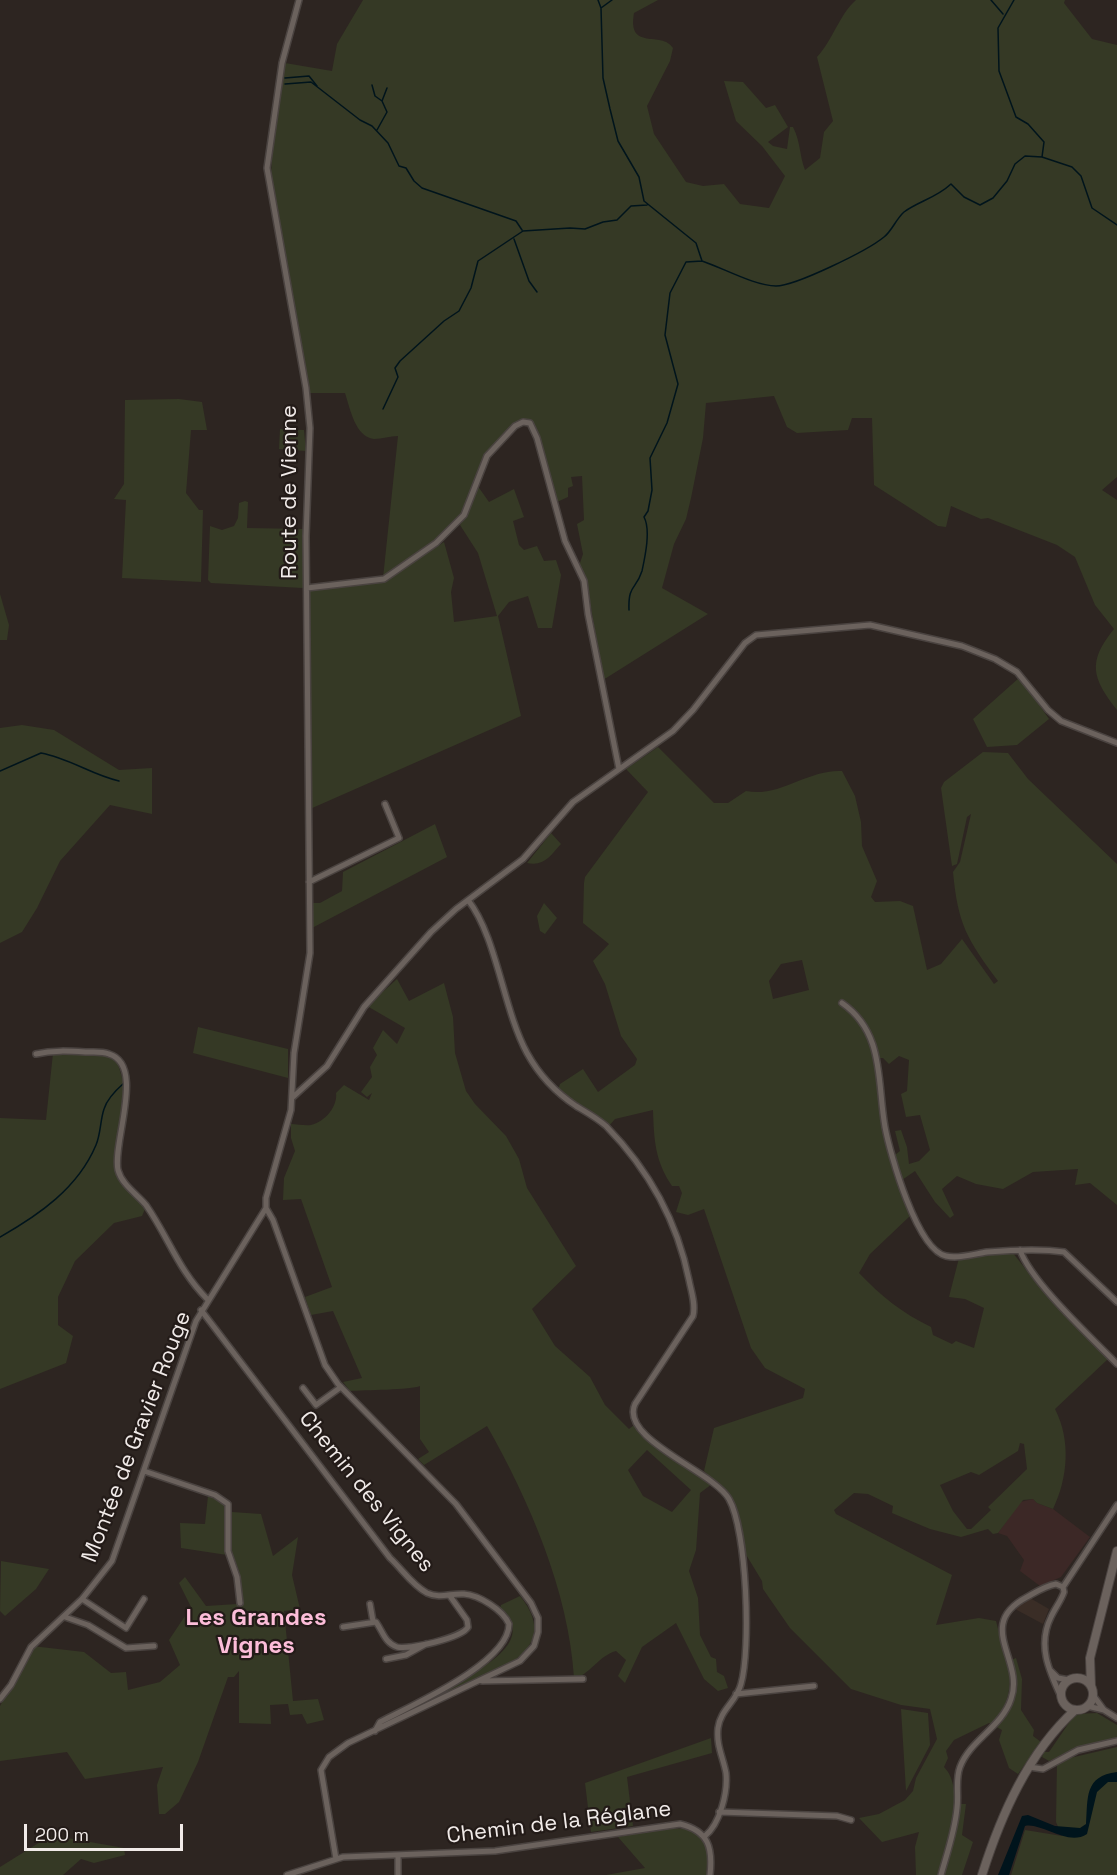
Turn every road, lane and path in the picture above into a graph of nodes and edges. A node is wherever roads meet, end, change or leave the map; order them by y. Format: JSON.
{"nodes":[{"id":1,"x":299,"y":0,"type":"edge"},
{"id":2,"x":307,"y":588,"type":"junction"},
{"id":3,"x":1117,"y":743,"type":"edge"},
{"id":4,"x":619,"y":769,"type":"junction"},
{"id":5,"x":385,"y":804,"type":"dead end"},
{"id":6,"x":309,"y":882,"type":"junction"},
{"id":7,"x":468,"y":900,"type":"junction"},
{"id":8,"x":842,"y":1003,"type":"dead end"},
{"id":9,"x":36,"y":1054,"type":"dead end"},
{"id":10,"x":293,"y":1097,"type":"junction"},
{"id":11,"x":266,"y":1208,"type":"junction"},
{"id":12,"x":1020,"y":1250,"type":"junction"},
{"id":13,"x":208,"y":1300,"type":"junction"},
{"id":14,"x":1117,"y":1302,"type":"edge"},
{"id":15,"x":201,"y":1310,"type":"junction"},
{"id":16,"x":1117,"y":1364,"type":"edge"},
{"id":17,"x":340,"y":1387,"type":"junction"},
{"id":18,"x":303,"y":1388,"type":"dead end"},
{"id":19,"x":144,"y":1471,"type":"junction"},
{"id":20,"x":1117,"y":1505,"type":"edge"},
{"id":21,"x":1117,"y":1551,"type":"edge"},
{"id":22,"x":1063,"y":1587,"type":"junction"},
{"id":23,"x":450,"y":1596,"type":"junction"},
{"id":24,"x":82,"y":1599,"type":"junction"},
{"id":25,"x":144,"y":1599,"type":"dead end"},
{"id":26,"x":240,"y":1603,"type":"dead end"},
{"id":27,"x":370,"y":1604,"type":"dead end"},
{"id":28,"x":65,"y":1617,"type":"junction"},
{"id":29,"x":373,"y":1622,"type":"junction"},
{"id":30,"x":343,"y":1627,"type":"dead end"},
{"id":31,"x":426,"y":1644,"type":"junction"},
{"id":32,"x":154,"y":1646,"type":"dead end"},
{"id":33,"x":1090,"y":1658,"type":"junction"},
{"id":34,"x":386,"y":1659,"type":"dead end"},
{"id":35,"x":1048,"y":1667,"type":"junction"},
{"id":36,"x":583,"y":1679,"type":"dead end"},
{"id":37,"x":1072,"y":1679,"type":"junction"},
{"id":38,"x":480,"y":1681,"type":"junction"},
{"id":39,"x":814,"y":1686,"type":"dead end"},
{"id":40,"x":1090,"y":1686,"type":"junction"},
{"id":41,"x":736,"y":1695,"type":"junction"},
{"id":42,"x":1093,"y":1695,"type":"junction"},
{"id":43,"x":0,"y":1699,"type":"edge"},
{"id":44,"x":1062,"y":1700,"type":"junction"},
{"id":45,"x":1088,"y":1706,"type":"junction"},
{"id":46,"x":1075,"y":1710,"type":"junction"},
{"id":47,"x":1104,"y":1710,"type":"junction"},
{"id":48,"x":1117,"y":1718,"type":"edge"},
{"id":49,"x":1059,"y":1725,"type":"junction"},
{"id":50,"x":375,"y":1731,"type":"junction"},
{"id":51,"x":1117,"y":1742,"type":"edge"},
{"id":52,"x":1029,"y":1767,"type":"junction"},
{"id":53,"x":719,"y":1812,"type":"junction"},
{"id":54,"x":851,"y":1820,"type":"dead end"},
{"id":55,"x":705,"y":1836,"type":"junction"},
{"id":56,"x":398,"y":1855,"type":"junction"},
{"id":57,"x":336,"y":1859,"type":"junction"},
{"id":58,"x":286,"y":1875,"type":"edge"},
{"id":59,"x":398,"y":1875,"type":"edge"},
{"id":60,"x":710,"y":1875,"type":"edge"},
{"id":61,"x":941,"y":1875,"type":"edge"},
{"id":62,"x":982,"y":1875,"type":"edge"}],
"edges":[{"from":1,"to":2,"type":"street","name":"Route de Vienne"},
{"from":2,"to":4,"type":"street"},
{"from":2,"to":6,"type":"street","name":"Route de Vienne"},
{"from":3,"to":4,"type":"street"},
{"from":4,"to":7,"type":"street"},
{"from":5,"to":6,"type":"street"},
{"from":6,"to":10,"type":"street","name":"Route de Vienne"},
{"from":7,"to":10,"type":"street"},
{"from":7,"to":41,"type":"street"},
{"from":8,"to":12,"type":"street"},
{"from":9,"to":13,"type":"street"},
{"from":10,"to":11,"type":"street","name":"Montée de Gravier Rouge"},
{"from":11,"to":13,"type":"street","name":"Montée de Gravier Rouge"},
{"from":11,"to":17,"type":"street"},
{"from":12,"to":14,"type":"street"},
{"from":12,"to":16,"type":"street"},
{"from":13,"to":15,"type":"street","name":"Montée de Gravier Rouge"},
{"from":15,"to":19,"type":"street","name":"Montée de Gravier Rouge"},
{"from":15,"to":23,"type":"street","name":"Chemin des Vignes"},
{"from":17,"to":18,"type":"street"},
{"from":17,"to":38,"type":"street"},
{"from":19,"to":24,"type":"street","name":"Montée de Gravier Rouge"},
{"from":19,"to":26,"type":"street"},
{"from":20,"to":22,"type":"street"},
{"from":21,"to":33,"type":"main road"},
{"from":22,"to":35,"type":"street"},
{"from":22,"to":61,"type":"street"},
{"from":23,"to":31,"type":"street"},
{"from":23,"to":50,"type":"street","name":"Chemin des Vignes"},
{"from":24,"to":25,"type":"street"},
{"from":24,"to":28,"type":"street","name":"Montée de Gravier Rouge"},
{"from":27,"to":29,"type":"street"},
{"from":28,"to":32,"type":"street"},
{"from":28,"to":43,"type":"street","name":"Montée de Gravier Rouge"},
{"from":29,"to":30,"type":"street"},
{"from":29,"to":31,"type":"street"},
{"from":31,"to":34,"type":"street"},
{"from":33,"to":37,"type":"main road"},
{"from":33,"to":40,"type":"main road"},
{"from":35,"to":37,"type":"street"},
{"from":35,"to":44,"type":"street"},
{"from":36,"to":38,"type":"street"},
{"from":37,"to":40,"type":"main road"},
{"from":37,"to":44,"type":"main road"},
{"from":38,"to":50,"type":"street"},
{"from":39,"to":41,"type":"street"},
{"from":40,"to":42,"type":"main road"},
{"from":41,"to":53,"type":"street"},
{"from":42,"to":45,"type":"main road"},
{"from":42,"to":47,"type":"street"},
{"from":44,"to":46,"type":"main road"},
{"from":44,"to":49,"type":"main road"},
{"from":45,"to":46,"type":"main road"},
{"from":45,"to":47,"type":"street"},
{"from":46,"to":49,"type":"main road"},
{"from":47,"to":48,"type":"street"},
{"from":49,"to":52,"type":"main road"},
{"from":50,"to":57,"type":"street"},
{"from":51,"to":52,"type":"street"},
{"from":52,"to":62,"type":"main road"},
{"from":53,"to":54,"type":"street"},
{"from":53,"to":55,"type":"street"},
{"from":55,"to":56,"type":"street","name":"Chemin de la Réglane"},
{"from":55,"to":60,"type":"street"},
{"from":56,"to":57,"type":"street","name":"Chemin de la Réglane"},
{"from":56,"to":59,"type":"street"},
{"from":57,"to":58,"type":"street","name":"Chemin de la Réglane"}]}
